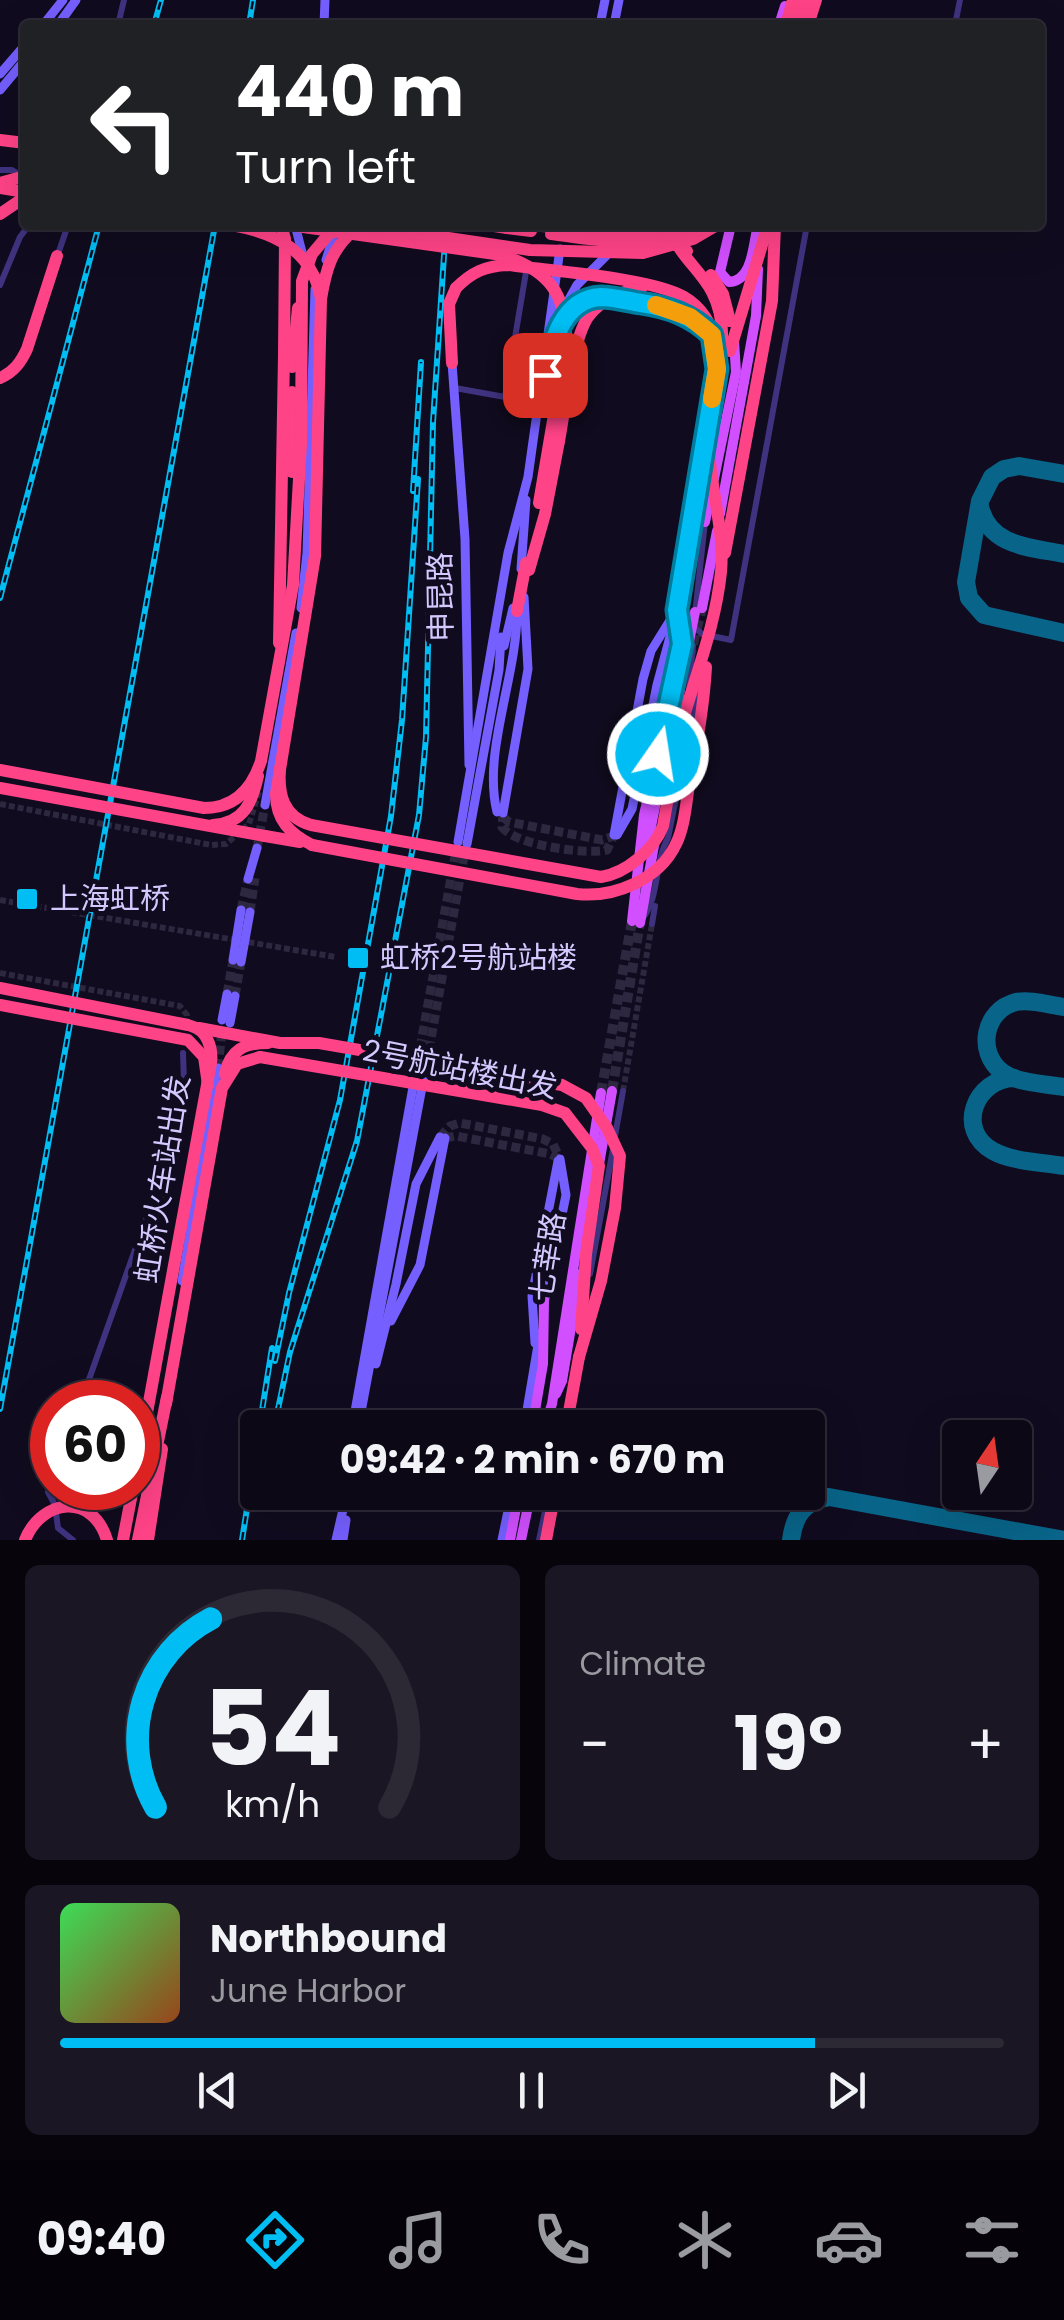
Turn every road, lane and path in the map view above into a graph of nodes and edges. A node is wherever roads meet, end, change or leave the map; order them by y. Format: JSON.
{"nodes":[{"id":1,"x":62,"y":0,"type":"edge"},
{"id":2,"x":47,"y":20,"type":"edge"},
{"id":3,"x":20,"y":51,"type":"edge"},
{"id":4,"x":20,"y":66,"type":"edge"},
{"id":5,"x":0,"y":74,"type":"edge"},
{"id":6,"x":0,"y":90,"type":"edge"},
{"id":7,"x":20,"y":181,"type":"edge"},
{"id":8,"x":20,"y":198,"type":"edge"},
{"id":9,"x":0,"y":199,"type":"edge"},
{"id":10,"x":0,"y":214,"type":"edge"},
{"id":11,"x":26,"y":230,"type":"edge"},
{"id":12,"x":66,"y":230,"type":"edge"},
{"id":13,"x":260,"y":230,"type":"edge"},
{"id":14,"x":270,"y":230,"type":"edge"},
{"id":15,"x":282,"y":230,"type":"edge"},
{"id":16,"x":294,"y":230,"type":"edge"},
{"id":17,"x":327,"y":230,"type":"edge"},
{"id":18,"x":334,"y":230,"type":"edge"},
{"id":19,"x":338,"y":230,"type":"edge"},
{"id":20,"x":355,"y":230,"type":"edge"},
{"id":21,"x":396,"y":230,"type":"edge"},
{"id":22,"x":453,"y":230,"type":"edge"},
{"id":23,"x":528,"y":230,"type":"edge"},
{"id":24,"x":532,"y":230,"type":"edge"},
{"id":25,"x":563,"y":230,"type":"edge"},
{"id":26,"x":585,"y":230,"type":"edge"},
{"id":27,"x":619,"y":230,"type":"edge"},
{"id":28,"x":681,"y":230,"type":"edge"},
{"id":29,"x":691,"y":230,"type":"edge"},
{"id":30,"x":709,"y":230,"type":"edge"},
{"id":31,"x":730,"y":230,"type":"edge"},
{"id":32,"x":758,"y":230,"type":"edge"},
{"id":33,"x":759,"y":230,"type":"edge"},
{"id":34,"x":770,"y":230,"type":"edge"},
{"id":35,"x":772,"y":230,"type":"edge"},
{"id":36,"x":806,"y":230,"type":"edge"},
{"id":37,"x":334,"y":237,"type":"junction"},
{"id":38,"x":299,"y":241,"type":"junction"},
{"id":39,"x":637,"y":245,"type":"junction"},
{"id":40,"x":680,"y":249,"type":"junction"},
{"id":41,"x":603,"y":253,"type":"junction"},
{"id":42,"x":57,"y":256,"type":"joint"},
{"id":43,"x":285,"y":264,"type":"junction"},
{"id":44,"x":302,"y":280,"type":"junction"},
{"id":45,"x":0,"y":285,"type":"edge"},
{"id":46,"x":650,"y":286,"type":"junction"},
{"id":47,"x":318,"y":296,"type":"junction"},
{"id":48,"x":664,"y":306,"type":"junction"},
{"id":49,"x":285,"y":314,"type":"junction"},
{"id":50,"x":556,"y":330,"type":"junction"},
{"id":51,"x":730,"y":352,"type":"junction"},
{"id":52,"x":292,"y":356,"type":"junction"},
{"id":53,"x":452,"y":363,"type":"joint"},
{"id":54,"x":718,"y":370,"type":"junction"},
{"id":55,"x":545,"y":375,"type":"junction"},
{"id":56,"x":0,"y":378,"type":"edge"},
{"id":57,"x":454,"y":388,"type":"junction"},
{"id":58,"x":716,"y":437,"type":"joint"},
{"id":59,"x":528,"y":477,"type":"junction"},
{"id":60,"x":706,"y":487,"type":"junction"},
{"id":61,"x":705,"y":522,"type":"junction"},
{"id":62,"x":691,"y":531,"type":"junction"},
{"id":63,"x":530,"y":546,"type":"junction"},
{"id":64,"x":529,"y":570,"type":"junction"},
{"id":65,"x":721,"y":570,"type":"junction"},
{"id":66,"x":288,"y":589,"type":"dead end"},
{"id":67,"x":516,"y":595,"type":"junction"},
{"id":68,"x":499,"y":609,"type":"junction"},
{"id":69,"x":677,"y":610,"type":"junction"},
{"id":70,"x":699,"y":610,"type":"junction"},
{"id":71,"x":517,"y":612,"type":"junction"},
{"id":72,"x":694,"y":627,"type":"junction"},
{"id":73,"x":710,"y":640,"type":"junction"},
{"id":74,"x":498,"y":670,"type":"junction"},
{"id":75,"x":277,"y":680,"type":"junction"},
{"id":76,"x":690,"y":712,"type":"junction"},
{"id":77,"x":670,"y":732,"type":"dead end"},
{"id":78,"x":261,"y":760,"type":"junction"},
{"id":79,"x":280,"y":768,"type":"junction"},
{"id":80,"x":0,"y":770,"type":"edge"},
{"id":81,"x":0,"y":788,"type":"edge"},
{"id":82,"x":265,"y":805,"type":"tunnel mouth"},
{"id":83,"x":669,"y":818,"type":"dead end"},
{"id":84,"x":205,"y":825,"type":"junction"},
{"id":85,"x":460,"y":830,"type":"junction"},
{"id":86,"x":312,"y":845,"type":"junction"},
{"id":87,"x":258,"y":848,"type":"tunnel mouth"},
{"id":88,"x":660,"y":871,"type":"dead end"},
{"id":89,"x":252,"y":878,"type":"tunnel mouth"},
{"id":90,"x":246,"y":911,"type":"tunnel mouth"},
{"id":91,"x":641,"y":923,"type":"junction"},
{"id":92,"x":237,"y":961,"type":"tunnel mouth"},
{"id":93,"x":0,"y":988,"type":"edge"},
{"id":94,"x":231,"y":995,"type":"tunnel mouth"},
{"id":95,"x":0,"y":1004,"type":"edge"},
{"id":96,"x":226,"y":1022,"type":"tunnel mouth"},
{"id":97,"x":199,"y":1028,"type":"junction"},
{"id":98,"x":280,"y":1042,"type":"junction"},
{"id":99,"x":183,"y":1053,"type":"dead end"},
{"id":100,"x":218,"y":1068,"type":"tunnel mouth"},
{"id":101,"x":215,"y":1086,"type":"junction"},
{"id":102,"x":612,"y":1092,"type":"junction"},
{"id":103,"x":392,"y":1198,"type":"junction"},
{"id":104,"x":394,"y":1231,"type":"junction"},
{"id":105,"x":566,"y":1297,"type":"junction"},
{"id":106,"x":544,"y":1300,"type":"joint"},
{"id":107,"x":382,"y":1337,"type":"junction"},
{"id":108,"x":578,"y":1357,"type":"junction"},
{"id":109,"x":539,"y":1364,"type":"junction"},
{"id":110,"x":89,"y":1380,"type":"edge"},
{"id":111,"x":155,"y":1380,"type":"edge"},
{"id":112,"x":167,"y":1397,"type":"junction"},
{"id":113,"x":552,"y":1404,"type":"junction"},
{"id":114,"x":359,"y":1410,"type":"edge"},
{"id":115,"x":360,"y":1410,"type":"edge"},
{"id":116,"x":361,"y":1410,"type":"edge"},
{"id":117,"x":528,"y":1410,"type":"edge"},
{"id":118,"x":538,"y":1410,"type":"edge"},
{"id":119,"x":548,"y":1410,"type":"edge"},
{"id":120,"x":567,"y":1410,"type":"edge"},
{"id":121,"x":568,"y":1410,"type":"edge"},
{"id":122,"x":56,"y":1510,"type":"edge"},
{"id":123,"x":128,"y":1510,"type":"edge"},
{"id":124,"x":344,"y":1510,"type":"edge"},
{"id":125,"x":508,"y":1510,"type":"edge"},
{"id":126,"x":516,"y":1510,"type":"edge"},
{"id":127,"x":527,"y":1510,"type":"edge"},
{"id":128,"x":548,"y":1510,"type":"edge"},
{"id":129,"x":25,"y":1540,"type":"edge"},
{"id":130,"x":73,"y":1540,"type":"edge"},
{"id":131,"x":107,"y":1540,"type":"edge"},
{"id":132,"x":122,"y":1540,"type":"edge"},
{"id":133,"x":139,"y":1540,"type":"edge"},
{"id":134,"x":148,"y":1540,"type":"edge"},
{"id":135,"x":340,"y":1540,"type":"edge"},
{"id":136,"x":502,"y":1540,"type":"edge"},
{"id":137,"x":510,"y":1540,"type":"edge"},
{"id":138,"x":520,"y":1540,"type":"edge"},
{"id":139,"x":542,"y":1540,"type":"edge"}],
"edges":[{"from":1,"to":2,"type":"main road"},
{"from":3,"to":5,"type":"main road"},
{"from":4,"to":6,"type":"main road"},
{"from":7,"to":9,"type":"highway","bridge":true},
{"from":8,"to":10,"type":"highway"},
{"from":11,"to":45,"type":"street"},
{"from":12,"to":42,"type":"street"},
{"from":13,"to":47,"type":"highway","bridge":true},
{"from":14,"to":43,"type":"highway","bridge":true},
{"from":15,"to":43,"type":"highway","bridge":true},
{"from":16,"to":38,"type":"main road"},
{"from":17,"to":63,"type":"highway","bridge":true},
{"from":18,"to":44,"type":"highway","bridge":true},
{"from":19,"to":37,"type":"main road"},
{"from":20,"to":47,"type":"highway","bridge":true},
{"from":21,"to":41,"type":"highway","bridge":true},
{"from":22,"to":41,"type":"highway","bridge":true},
{"from":23,"to":29,"type":"highway","bridge":true},
{"from":24,"to":57,"type":"street"},
{"from":25,"to":55,"type":"main road","name":"申昆路"},
{"from":26,"to":39,"type":"main road"},
{"from":27,"to":40,"type":"highway","bridge":true},
{"from":28,"to":39,"type":"main road"},
{"from":30,"to":41,"type":"highway","bridge":true},
{"from":31,"to":32,"type":"main road"},
{"from":33,"to":70,"type":"main road"},
{"from":34,"to":51,"type":"highway","bridge":true},
{"from":35,"to":65,"type":"highway","bridge":true},
{"from":36,"to":73,"type":"street"},
{"from":37,"to":38,"type":"main road"},
{"from":37,"to":47,"type":"main road"},
{"from":38,"to":47,"type":"main road"},
{"from":39,"to":50,"type":"main road"},
{"from":40,"to":51,"type":"highway","bridge":true},
{"from":40,"to":54,"type":"highway","bridge":true},
{"from":42,"to":56,"type":"highway"},
{"from":43,"to":49,"type":"highway","bridge":true},
{"from":44,"to":52,"type":"highway","bridge":true},
{"from":44,"to":75,"type":"highway","bridge":true},
{"from":46,"to":53,"type":"highway","bridge":true},
{"from":46,"to":54,"type":"highway","bridge":true},
{"from":46,"to":64,"type":"highway","bridge":true},
{"from":47,"to":79,"type":"highway"},
{"from":47,"to":82,"type":"main road"},
{"from":48,"to":50,"type":"main road"},
{"from":48,"to":61,"type":"main road"},
{"from":48,"to":62,"type":"main road"},
{"from":49,"to":52,"type":"highway","bridge":true},
{"from":49,"to":75,"type":"highway","bridge":true},
{"from":50,"to":55,"type":"main road"},
{"from":51,"to":58,"type":"highway"},
{"from":52,"to":66,"type":"highway","bridge":true},
{"from":53,"to":57,"type":"main road","name":"申昆路"},
{"from":54,"to":65,"type":"highway","bridge":true},
{"from":55,"to":59,"type":"main road","name":"申昆路"},
{"from":57,"to":85,"type":"main road","name":"申昆路"},
{"from":58,"to":60,"type":"main road"},
{"from":59,"to":67,"type":"main road","name":"申昆路"},
{"from":59,"to":68,"type":"main road","name":"申昆路"},
{"from":60,"to":61,"type":"main road"},
{"from":60,"to":62,"type":"main road"},
{"from":61,"to":70,"type":"street"},
{"from":62,"to":69,"type":"main road"},
{"from":63,"to":64,"type":"highway"},
{"from":63,"to":71,"type":"highway"},
{"from":64,"to":71,"type":"main road","name":"申昆路"},
{"from":65,"to":73,"type":"highway","bridge":true},
{"from":67,"to":71,"type":"main road","name":"申昆路"},
{"from":67,"to":74,"type":"main road"},
{"from":68,"to":74,"type":"main road","name":"申昆路"},
{"from":68,"to":85,"type":"main road","name":"申昆路"},
{"from":69,"to":69,"type":"main road"},
{"from":69,"to":91,"type":"main road"},
{"from":70,"to":72,"type":"street"},
{"from":70,"to":91,"type":"main road"},
{"from":72,"to":73,"type":"street"},
{"from":72,"to":76,"type":"street"},
{"from":73,"to":76,"type":"street"},
{"from":73,"to":79,"type":"highway","bridge":true},
{"from":73,"to":86,"type":"highway","bridge":true},
{"from":74,"to":85,"type":"main road","name":"申昆路"},
{"from":75,"to":78,"type":"highway","bridge":true},
{"from":76,"to":83,"type":"street"},
{"from":76,"to":91,"type":"street"},
{"from":77,"to":91,"type":"main road"},
{"from":78,"to":80,"type":"highway","bridge":true},
{"from":78,"to":84,"type":"highway","bridge":true},
{"from":79,"to":86,"type":"highway","bridge":true},
{"from":81,"to":84,"type":"highway","bridge":true},
{"from":84,"to":86,"type":"highway","bridge":true},
{"from":87,"to":89,"type":"main road"},
{"from":88,"to":91,"type":"street"},
{"from":90,"to":92,"type":"main road"},
{"from":93,"to":97,"type":"highway","bridge":true},
{"from":94,"to":96,"type":"main road"},
{"from":95,"to":101,"type":"highway","name":"虹桥火车站出发","bridge":true},
{"from":97,"to":98,"type":"highway","bridge":true},
{"from":97,"to":101,"type":"highway","bridge":true},
{"from":98,"to":101,"type":"highway","bridge":true},
{"from":98,"to":108,"type":"highway","bridge":true},
{"from":99,"to":110,"type":"street"},
{"from":100,"to":133,"type":"main road"},
{"from":101,"to":108,"type":"highway","name":"2号航站楼出发","bridge":true},
{"from":101,"to":111,"type":"highway","name":"虹桥火车站出发"},
{"from":101,"to":112,"type":"highway"},
{"from":102,"to":105,"type":"main road","name":"七莘路"},
{"from":102,"to":113,"type":"main road"},
{"from":102,"to":120,"type":"street"},
{"from":103,"to":104,"type":"main road"},
{"from":103,"to":104,"type":"main road"},
{"from":103,"to":114,"type":"main road"},
{"from":104,"to":115,"type":"main road"},
{"from":105,"to":109,"type":"main road"},
{"from":105,"to":113,"type":"main road","name":"七莘路"},
{"from":106,"to":109,"type":"main road"},
{"from":106,"to":109,"type":"main road"},
{"from":107,"to":107,"type":"main road"},
{"from":107,"to":116,"type":"main road"},
{"from":108,"to":121,"type":"highway","name":"2号航站楼出发"},
{"from":109,"to":117,"type":"main road"},
{"from":109,"to":118,"type":"main road"},
{"from":112,"to":133,"type":"highway","bridge":true},
{"from":112,"to":134,"type":"highway","bridge":true},
{"from":113,"to":119,"type":"main road","name":"七莘路"},
{"from":122,"to":130,"type":"street"},
{"from":123,"to":132,"type":"highway"},
{"from":124,"to":135,"type":"main road"},
{"from":125,"to":136,"type":"main road"},
{"from":126,"to":137,"type":"main road"},
{"from":127,"to":138,"type":"main road"},
{"from":128,"to":139,"type":"highway"},
{"from":129,"to":131,"type":"highway","bridge":true}]}
